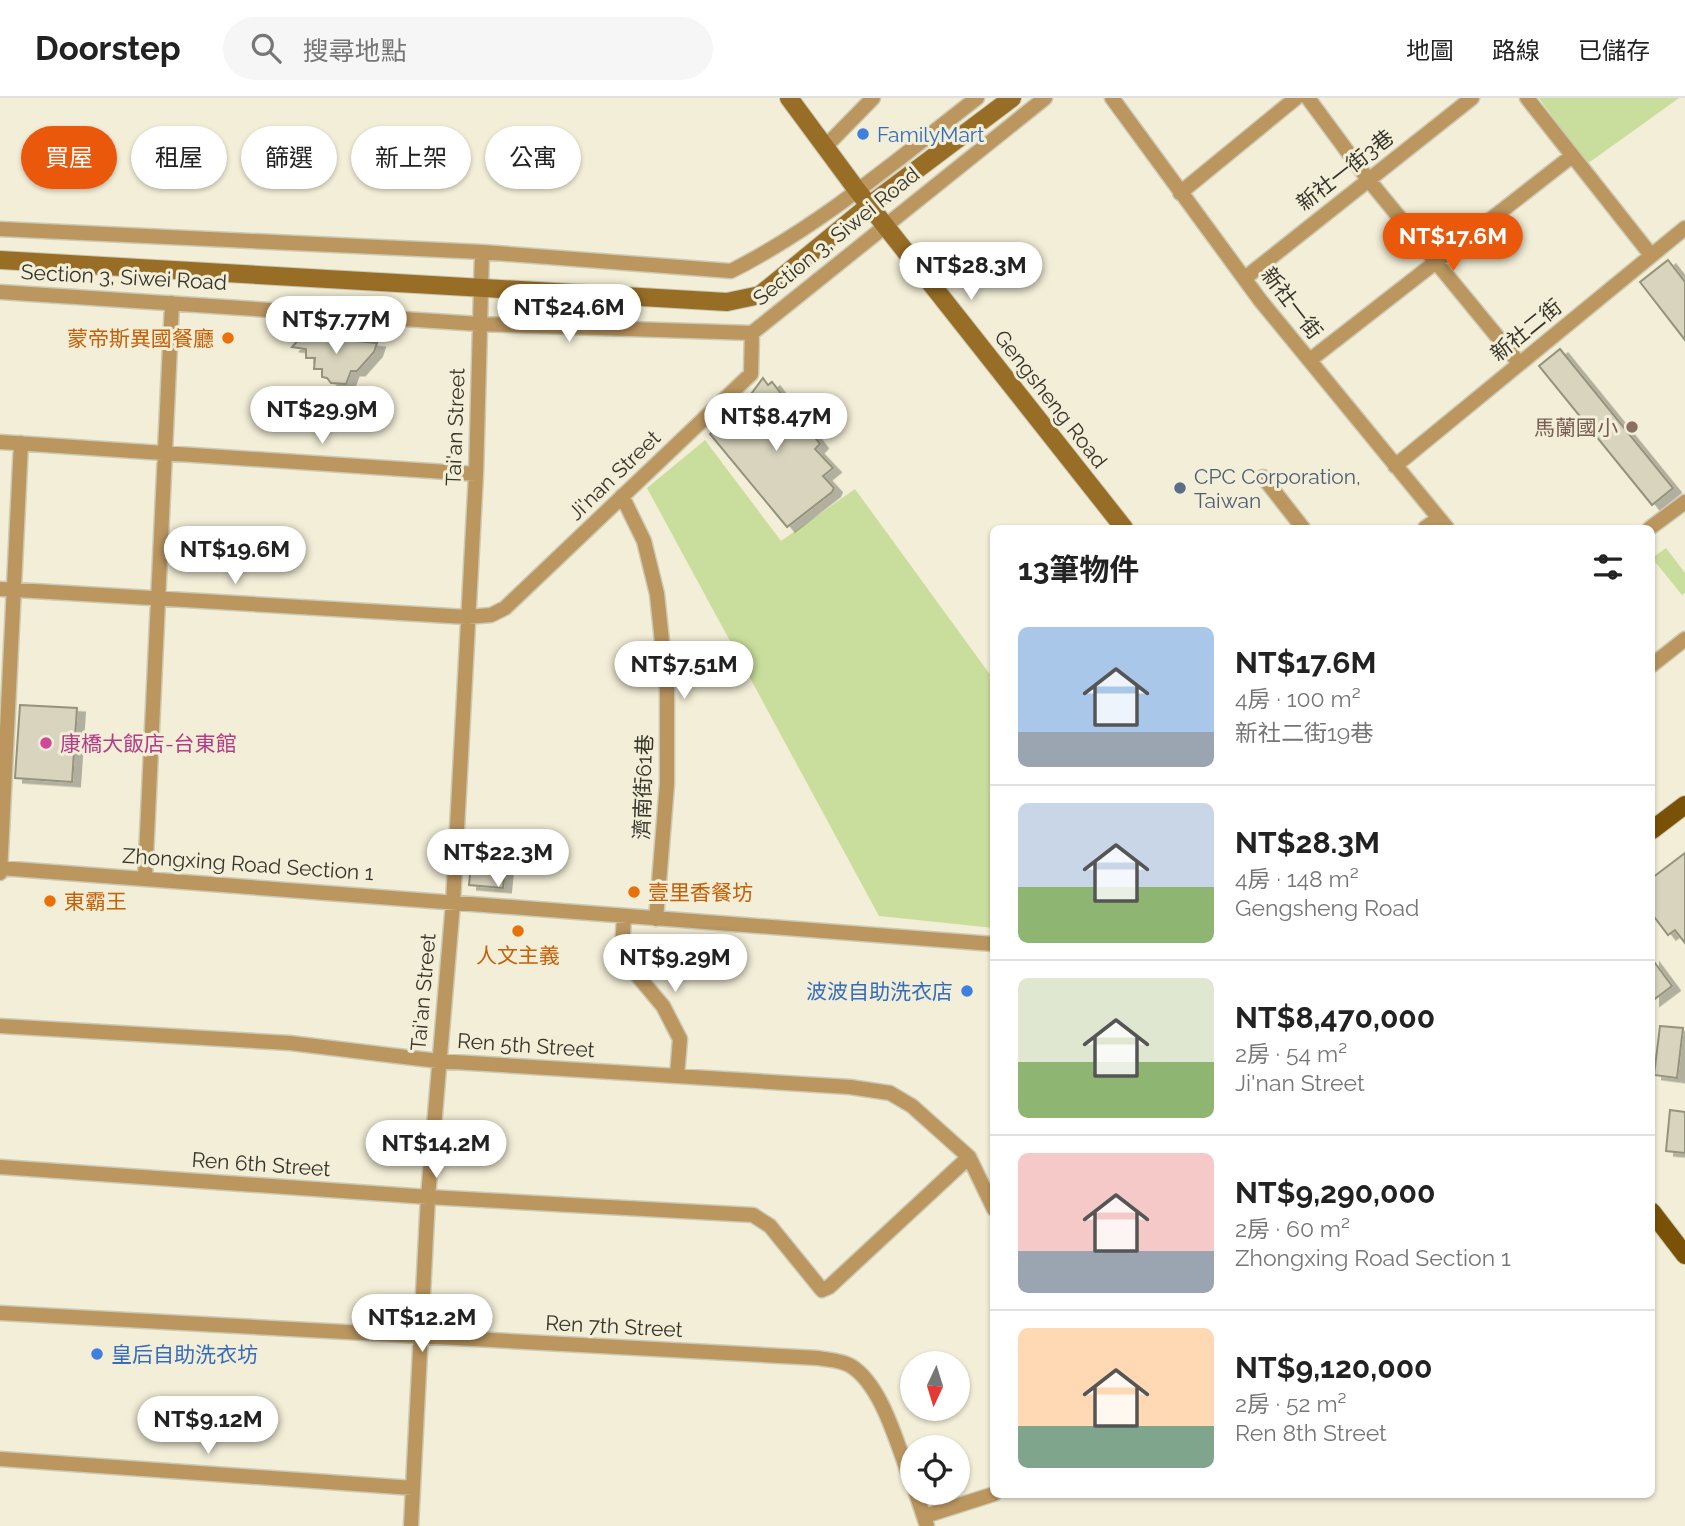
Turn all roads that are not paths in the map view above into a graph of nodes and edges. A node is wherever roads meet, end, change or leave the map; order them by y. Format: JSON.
{"nodes":[{"id":1,"x":789,"y":98,"type":"edge"},
{"id":2,"x":873,"y":98,"type":"edge"},
{"id":3,"x":977,"y":98,"type":"edge"},
{"id":4,"x":1012,"y":98,"type":"edge"},
{"id":5,"x":1045,"y":98,"type":"edge"},
{"id":6,"x":1112,"y":98,"type":"edge"},
{"id":7,"x":1296,"y":98,"type":"edge"},
{"id":8,"x":1308,"y":98,"type":"edge"},
{"id":9,"x":1472,"y":98,"type":"edge"},
{"id":10,"x":1527,"y":98,"type":"edge"},
{"id":11,"x":826,"y":146,"type":"junction"},
{"id":12,"x":1572,"y":156,"type":"junction"},
{"id":13,"x":1367,"y":178,"type":"junction"},
{"id":14,"x":857,"y":190,"type":"junction"},
{"id":15,"x":1180,"y":192,"type":"junction"},
{"id":16,"x":871,"y":204,"type":"junction"},
{"id":17,"x":885,"y":226,"type":"junction"},
{"id":18,"x":1685,"y":228,"type":"edge"},
{"id":19,"x":0,"y":229,"type":"edge"},
{"id":20,"x":482,"y":252,"type":"junction"},
{"id":21,"x":1651,"y":255,"type":"junction"},
{"id":22,"x":0,"y":260,"type":"edge"},
{"id":23,"x":1439,"y":262,"type":"junction"},
{"id":24,"x":1245,"y":278,"type":"junction"},
{"id":25,"x":481,"y":289,"type":"junction"},
{"id":26,"x":0,"y":292,"type":"edge"},
{"id":27,"x":172,"y":303,"type":"junction"},
{"id":28,"x":479,"y":324,"type":"junction"},
{"id":29,"x":752,"y":333,"type":"junction"},
{"id":30,"x":1310,"y":359,"type":"junction"},
{"id":31,"x":1519,"y":363,"type":"junction"},
{"id":32,"x":0,"y":442,"type":"edge"},
{"id":33,"x":21,"y":443,"type":"junction"},
{"id":34,"x":167,"y":453,"type":"junction"},
{"id":35,"x":1395,"y":466,"type":"junction"},
{"id":36,"x":476,"y":474,"type":"junction"},
{"id":37,"x":1263,"y":477,"type":"dead end"},
{"id":38,"x":622,"y":496,"type":"junction"},
{"id":39,"x":1685,"y":502,"type":"edge"},
{"id":40,"x":1443,"y":523,"type":"edge"},
{"id":41,"x":1122,"y":525,"type":"edge"},
{"id":42,"x":1301,"y":525,"type":"edge"},
{"id":43,"x":1654,"y":525,"type":"edge"},
{"id":44,"x":7,"y":589,"type":"edge"},
{"id":45,"x":159,"y":599,"type":"junction"},
{"id":46,"x":467,"y":617,"type":"junction"},
{"id":47,"x":1685,"y":639,"type":"edge"},
{"id":48,"x":1655,"y":663,"type":"edge"},
{"id":49,"x":3,"y":734,"type":"edge"},
{"id":50,"x":1685,"y":805,"type":"edge"},
{"id":51,"x":1655,"y":828,"type":"edge"},
{"id":52,"x":0,"y":868,"type":"edge"},
{"id":53,"x":0,"y":873,"type":"edge"},
{"id":54,"x":145,"y":878,"type":"junction"},
{"id":55,"x":453,"y":903,"type":"junction"},
{"id":56,"x":624,"y":916,"type":"junction"},
{"id":57,"x":656,"y":919,"type":"junction"},
{"id":58,"x":990,"y":944,"type":"edge"},
{"id":59,"x":0,"y":1026,"type":"edge"},
{"id":60,"x":438,"y":1060,"type":"junction"},
{"id":61,"x":677,"y":1076,"type":"junction"},
{"id":62,"x":969,"y":1157,"type":"junction"},
{"id":63,"x":0,"y":1167,"type":"edge"},
{"id":64,"x":428,"y":1197,"type":"junction"},
{"id":65,"x":990,"y":1201,"type":"edge"},
{"id":66,"x":1655,"y":1216,"type":"edge"},
{"id":67,"x":1685,"y":1255,"type":"edge"},
{"id":68,"x":0,"y":1313,"type":"edge"},
{"id":69,"x":423,"y":1337,"type":"junction"},
{"id":70,"x":900,"y":1453,"type":"edge"},
{"id":71,"x":0,"y":1459,"type":"edge"},
{"id":72,"x":413,"y":1488,"type":"junction"},
{"id":73,"x":990,"y":1496,"type":"edge"},
{"id":74,"x":926,"y":1521,"type":"edge"},
{"id":75,"x":411,"y":1526,"type":"edge"}],
"edges":[{"from":1,"to":11,"type":"street","name":"Gengsheng Road"},
{"from":2,"to":11,"type":"street"},
{"from":3,"to":14,"type":"street","name":"Section 3, Siwei Road"},
{"from":4,"to":16,"type":"street","name":"Section 3, Siwei Road"},
{"from":5,"to":17,"type":"street","name":"Section 3, Siwei Road"},
{"from":6,"to":15,"type":"street","name":"新社一街"},
{"from":7,"to":15,"type":"street"},
{"from":8,"to":13,"type":"street"},
{"from":9,"to":13,"type":"street","name":"新社一街3巷"},
{"from":10,"to":12,"type":"street"},
{"from":11,"to":14,"type":"street","name":"Gengsheng Road"},
{"from":12,"to":21,"type":"street"},
{"from":12,"to":23,"type":"street"},
{"from":13,"to":23,"type":"street"},
{"from":13,"to":24,"type":"street","name":"新社一街3巷"},
{"from":14,"to":16,"type":"street","name":"Gengsheng Road"},
{"from":14,"to":20,"type":"street","name":"Section 3, Siwei Road"},
{"from":15,"to":24,"type":"street","name":"新社一街"},
{"from":16,"to":17,"type":"street","name":"Gengsheng Road"},
{"from":16,"to":25,"type":"street","name":"Section 3, Siwei Road"},
{"from":17,"to":29,"type":"street","name":"Section 3, Siwei Road"},
{"from":17,"to":41,"type":"street","name":"Gengsheng Road"},
{"from":18,"to":21,"type":"street","name":"新社二街"},
{"from":19,"to":20,"type":"street","name":"Section 3, Siwei Road"},
{"from":20,"to":25,"type":"street","name":"Tai'an Street"},
{"from":21,"to":31,"type":"street","name":"新社二街"},
{"from":22,"to":25,"type":"street","name":"Section 3, Siwei Road"},
{"from":23,"to":30,"type":"street"},
{"from":23,"to":31,"type":"street"},
{"from":24,"to":30,"type":"street","name":"新社一街"},
{"from":25,"to":28,"type":"street","name":"Tai'an Street"},
{"from":26,"to":27,"type":"street","name":"Section 3, Siwei Road"},
{"from":27,"to":28,"type":"street","name":"Section 3, Siwei Road"},
{"from":27,"to":34,"type":"street"},
{"from":28,"to":29,"type":"street","name":"Section 3, Siwei Road"},
{"from":28,"to":36,"type":"street","name":"Tai'an Street"},
{"from":29,"to":38,"type":"street","name":"Ji'nan Street"},
{"from":30,"to":35,"type":"street","name":"新社一街"},
{"from":31,"to":35,"type":"street","name":"新社二街"},
{"from":32,"to":33,"type":"street"},
{"from":33,"to":34,"type":"street"},
{"from":33,"to":44,"type":"street"},
{"from":34,"to":36,"type":"street"},
{"from":34,"to":45,"type":"street"},
{"from":35,"to":40,"type":"street","name":"新社一街"},
{"from":36,"to":46,"type":"street","name":"Tai'an Street"},
{"from":37,"to":42,"type":"street"},
{"from":38,"to":46,"type":"street","name":"Ji'nan Street"},
{"from":38,"to":57,"type":"street","name":"濟南街61巷"},
{"from":39,"to":43,"type":"street"},
{"from":44,"to":45,"type":"street","name":"Ji'nan Street"},
{"from":44,"to":49,"type":"street"},
{"from":45,"to":46,"type":"street","name":"Ji'nan Street"},
{"from":45,"to":54,"type":"street"},
{"from":46,"to":55,"type":"street","name":"Tai'an Street"},
{"from":47,"to":48,"type":"street"},
{"from":49,"to":52,"type":"street"},
{"from":50,"to":51,"type":"main road"},
{"from":52,"to":53,"type":"street"},
{"from":52,"to":54,"type":"street","name":"Zhongxing Road Section 1"},
{"from":54,"to":55,"type":"street","name":"Zhongxing Road Section 1"},
{"from":55,"to":56,"type":"street","name":"Zhongxing Road Section 1"},
{"from":55,"to":60,"type":"street","name":"Tai'an Street"},
{"from":56,"to":57,"type":"street","name":"Zhongxing Road Section 1"},
{"from":56,"to":61,"type":"street"},
{"from":57,"to":58,"type":"street","name":"Zhongxing Road Section 1"},
{"from":59,"to":60,"type":"street","name":"Ren 5th Street"},
{"from":60,"to":61,"type":"street","name":"Ren 5th Street"},
{"from":60,"to":64,"type":"street","name":"Tai'an Street"},
{"from":61,"to":62,"type":"street","name":"Ren 5th Street"},
{"from":62,"to":64,"type":"street","name":"Ren 6th Street"},
{"from":62,"to":65,"type":"street","name":"Ren 5th Street"},
{"from":63,"to":64,"type":"street","name":"Ren 6th Street"},
{"from":64,"to":69,"type":"street","name":"Tai'an Street"},
{"from":66,"to":67,"type":"main road"},
{"from":68,"to":69,"type":"street","name":"Ren 7th Street"},
{"from":69,"to":70,"type":"street","name":"Ren 7th Street"},
{"from":69,"to":72,"type":"street","name":"Tai'an Street"},
{"from":71,"to":72,"type":"street"},
{"from":72,"to":75,"type":"street","name":"Tai'an Street"},
{"from":73,"to":74,"type":"street"}]}
